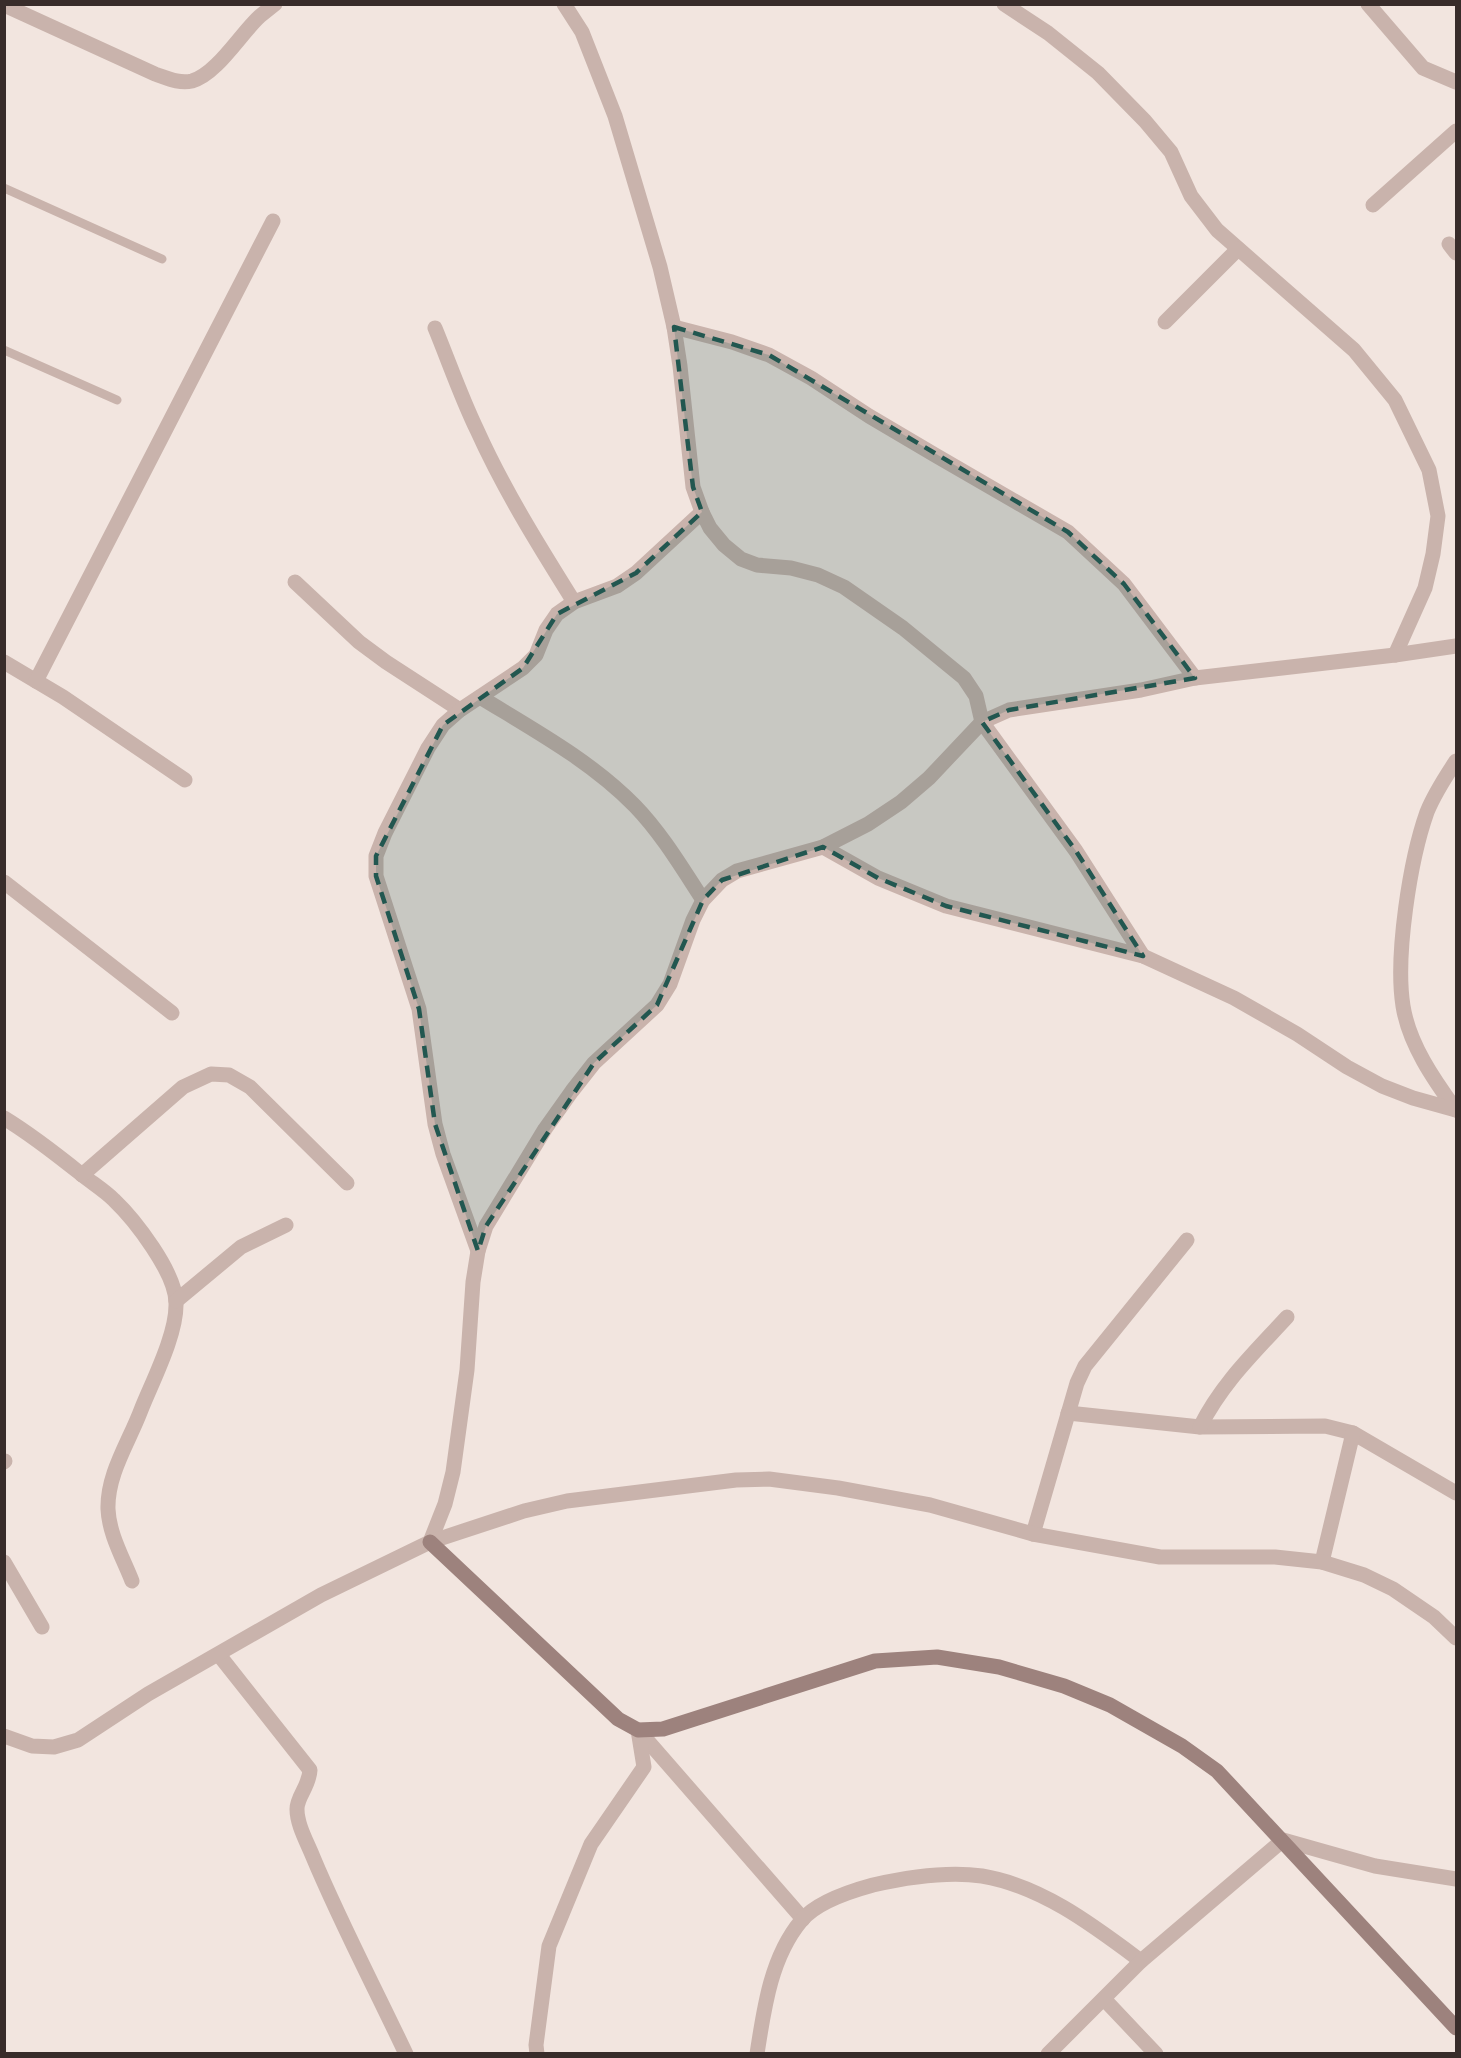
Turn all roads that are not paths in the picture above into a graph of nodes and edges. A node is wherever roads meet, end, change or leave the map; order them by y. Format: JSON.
{"nodes":[{"id":1,"x":275,"y":4,"type":"edge"},
{"id":2,"x":564,"y":4,"type":"edge"},
{"id":3,"x":1004,"y":4,"type":"edge"},
{"id":4,"x":1368,"y":4,"type":"edge"},
{"id":5,"x":4,"y":5,"type":"edge"},
{"id":6,"x":1456,"y":82,"type":"edge"},
{"id":7,"x":1456,"y":131,"type":"edge"},
{"id":8,"x":4,"y":188,"type":"edge"},
{"id":9,"x":1373,"y":205,"type":"dead end"},
{"id":10,"x":273,"y":221,"type":"dead end"},
{"id":11,"x":1238,"y":249,"type":"junction"},
{"id":12,"x":162,"y":259,"type":"dead end"},
{"id":13,"x":1165,"y":322,"type":"dead end"},
{"id":14,"x":674,"y":327,"type":"junction"},
{"id":15,"x":435,"y":328,"type":"dead end"},
{"id":16,"x":4,"y":350,"type":"edge"},
{"id":17,"x":117,"y":400,"type":"dead end"},
{"id":18,"x":702,"y":512,"type":"junction"},
{"id":19,"x":295,"y":582,"type":"dead end"},
{"id":20,"x":574,"y":602,"type":"junction"},
{"id":21,"x":1456,"y":646,"type":"edge"},
{"id":22,"x":1395,"y":655,"type":"junction"},
{"id":23,"x":4,"y":662,"type":"edge"},
{"id":24,"x":1195,"y":678,"type":"junction"},
{"id":25,"x":36,"y":681,"type":"junction"},
{"id":26,"x":480,"y":697,"type":"junction"},
{"id":27,"x":460,"y":710,"type":"junction"},
{"id":28,"x":982,"y":722,"type":"junction"},
{"id":29,"x":1456,"y":761,"type":"edge"},
{"id":30,"x":185,"y":780,"type":"dead end"},
{"id":31,"x":824,"y":847,"type":"junction"},
{"id":32,"x":4,"y":882,"type":"edge"},
{"id":33,"x":703,"y":900,"type":"junction"},
{"id":34,"x":1143,"y":956,"type":"junction"},
{"id":35,"x":172,"y":1013,"type":"dead end"},
{"id":36,"x":1456,"y":1110,"type":"edge"},
{"id":37,"x":4,"y":1118,"type":"edge"},
{"id":38,"x":82,"y":1174,"type":"junction"},
{"id":39,"x":347,"y":1183,"type":"dead end"},
{"id":40,"x":286,"y":1225,"type":"dead end"},
{"id":41,"x":1186,"y":1240,"type":"dead end"},
{"id":42,"x":478,"y":1251,"type":"junction"},
{"id":43,"x":176,"y":1301,"type":"junction"},
{"id":44,"x":1287,"y":1317,"type":"dead end"},
{"id":45,"x":1068,"y":1413,"type":"junction"},
{"id":46,"x":1200,"y":1427,"type":"junction"},
{"id":47,"x":1353,"y":1433,"type":"junction"},
{"id":48,"x":1456,"y":1493,"type":"edge"},
{"id":49,"x":1033,"y":1534,"type":"junction"},
{"id":50,"x":430,"y":1542,"type":"junction"},
{"id":51,"x":4,"y":1562,"type":"edge"},
{"id":52,"x":1322,"y":1562,"type":"junction"},
{"id":53,"x":132,"y":1581,"type":"dead end"},
{"id":54,"x":42,"y":1628,"type":"dead end"},
{"id":55,"x":1456,"y":1638,"type":"edge"},
{"id":56,"x":219,"y":1655,"type":"junction"},
{"id":57,"x":638,"y":1730,"type":"junction"},
{"id":58,"x":4,"y":1736,"type":"edge"},
{"id":59,"x":1283,"y":1840,"type":"junction"},
{"id":60,"x":1456,"y":1879,"type":"edge"},
{"id":61,"x":803,"y":1919,"type":"junction"},
{"id":62,"x":1141,"y":1961,"type":"junction"},
{"id":63,"x":1104,"y":1999,"type":"junction"},
{"id":64,"x":1456,"y":2028,"type":"edge"},
{"id":65,"x":406,"y":2054,"type":"edge"},
{"id":66,"x":537,"y":2054,"type":"edge"},
{"id":67,"x":758,"y":2054,"type":"edge"},
{"id":68,"x":1048,"y":2054,"type":"edge"},
{"id":69,"x":1156,"y":2054,"type":"edge"}],
"edges":[{"from":1,"to":5,"type":"street"},
{"from":2,"to":14,"type":"street"},
{"from":3,"to":11,"type":"street"},
{"from":4,"to":6,"type":"street"},
{"from":7,"to":9,"type":"street"},
{"from":8,"to":12,"type":"lane"},
{"from":10,"to":25,"type":"street"},
{"from":11,"to":13,"type":"street"},
{"from":11,"to":22,"type":"street"},
{"from":14,"to":18,"type":"street"},
{"from":14,"to":24,"type":"street"},
{"from":15,"to":20,"type":"street"},
{"from":16,"to":17,"type":"lane"},
{"from":18,"to":20,"type":"street"},
{"from":18,"to":28,"type":"street"},
{"from":19,"to":27,"type":"street"},
{"from":20,"to":26,"type":"street"},
{"from":21,"to":22,"type":"street"},
{"from":22,"to":24,"type":"street"},
{"from":23,"to":25,"type":"street"},
{"from":24,"to":28,"type":"street"},
{"from":25,"to":30,"type":"street"},
{"from":26,"to":27,"type":"street"},
{"from":26,"to":33,"type":"street"},
{"from":27,"to":42,"type":"street"},
{"from":28,"to":31,"type":"street"},
{"from":28,"to":34,"type":"street"},
{"from":29,"to":36,"type":"street"},
{"from":31,"to":33,"type":"street"},
{"from":31,"to":34,"type":"street"},
{"from":32,"to":35,"type":"street"},
{"from":33,"to":42,"type":"street"},
{"from":34,"to":36,"type":"street"},
{"from":37,"to":38,"type":"street"},
{"from":38,"to":39,"type":"street"},
{"from":38,"to":43,"type":"street"},
{"from":40,"to":43,"type":"street"},
{"from":41,"to":45,"type":"street"},
{"from":42,"to":50,"type":"street"},
{"from":43,"to":53,"type":"street"},
{"from":44,"to":46,"type":"street"},
{"from":45,"to":46,"type":"street"},
{"from":45,"to":49,"type":"street"},
{"from":46,"to":47,"type":"street"},
{"from":47,"to":48,"type":"street"},
{"from":47,"to":52,"type":"street"},
{"from":49,"to":50,"type":"street"},
{"from":49,"to":52,"type":"street"},
{"from":50,"to":56,"type":"street"},
{"from":50,"to":57,"type":"street"},
{"from":51,"to":54,"type":"street"},
{"from":52,"to":55,"type":"street"},
{"from":56,"to":58,"type":"street"},
{"from":56,"to":65,"type":"street"},
{"from":57,"to":59,"type":"street"},
{"from":57,"to":61,"type":"street"},
{"from":57,"to":66,"type":"street"},
{"from":59,"to":60,"type":"street"},
{"from":59,"to":62,"type":"street"},
{"from":59,"to":64,"type":"street"},
{"from":61,"to":62,"type":"street"},
{"from":61,"to":67,"type":"street"},
{"from":62,"to":63,"type":"street"},
{"from":63,"to":68,"type":"street"},
{"from":63,"to":69,"type":"street"}]}
